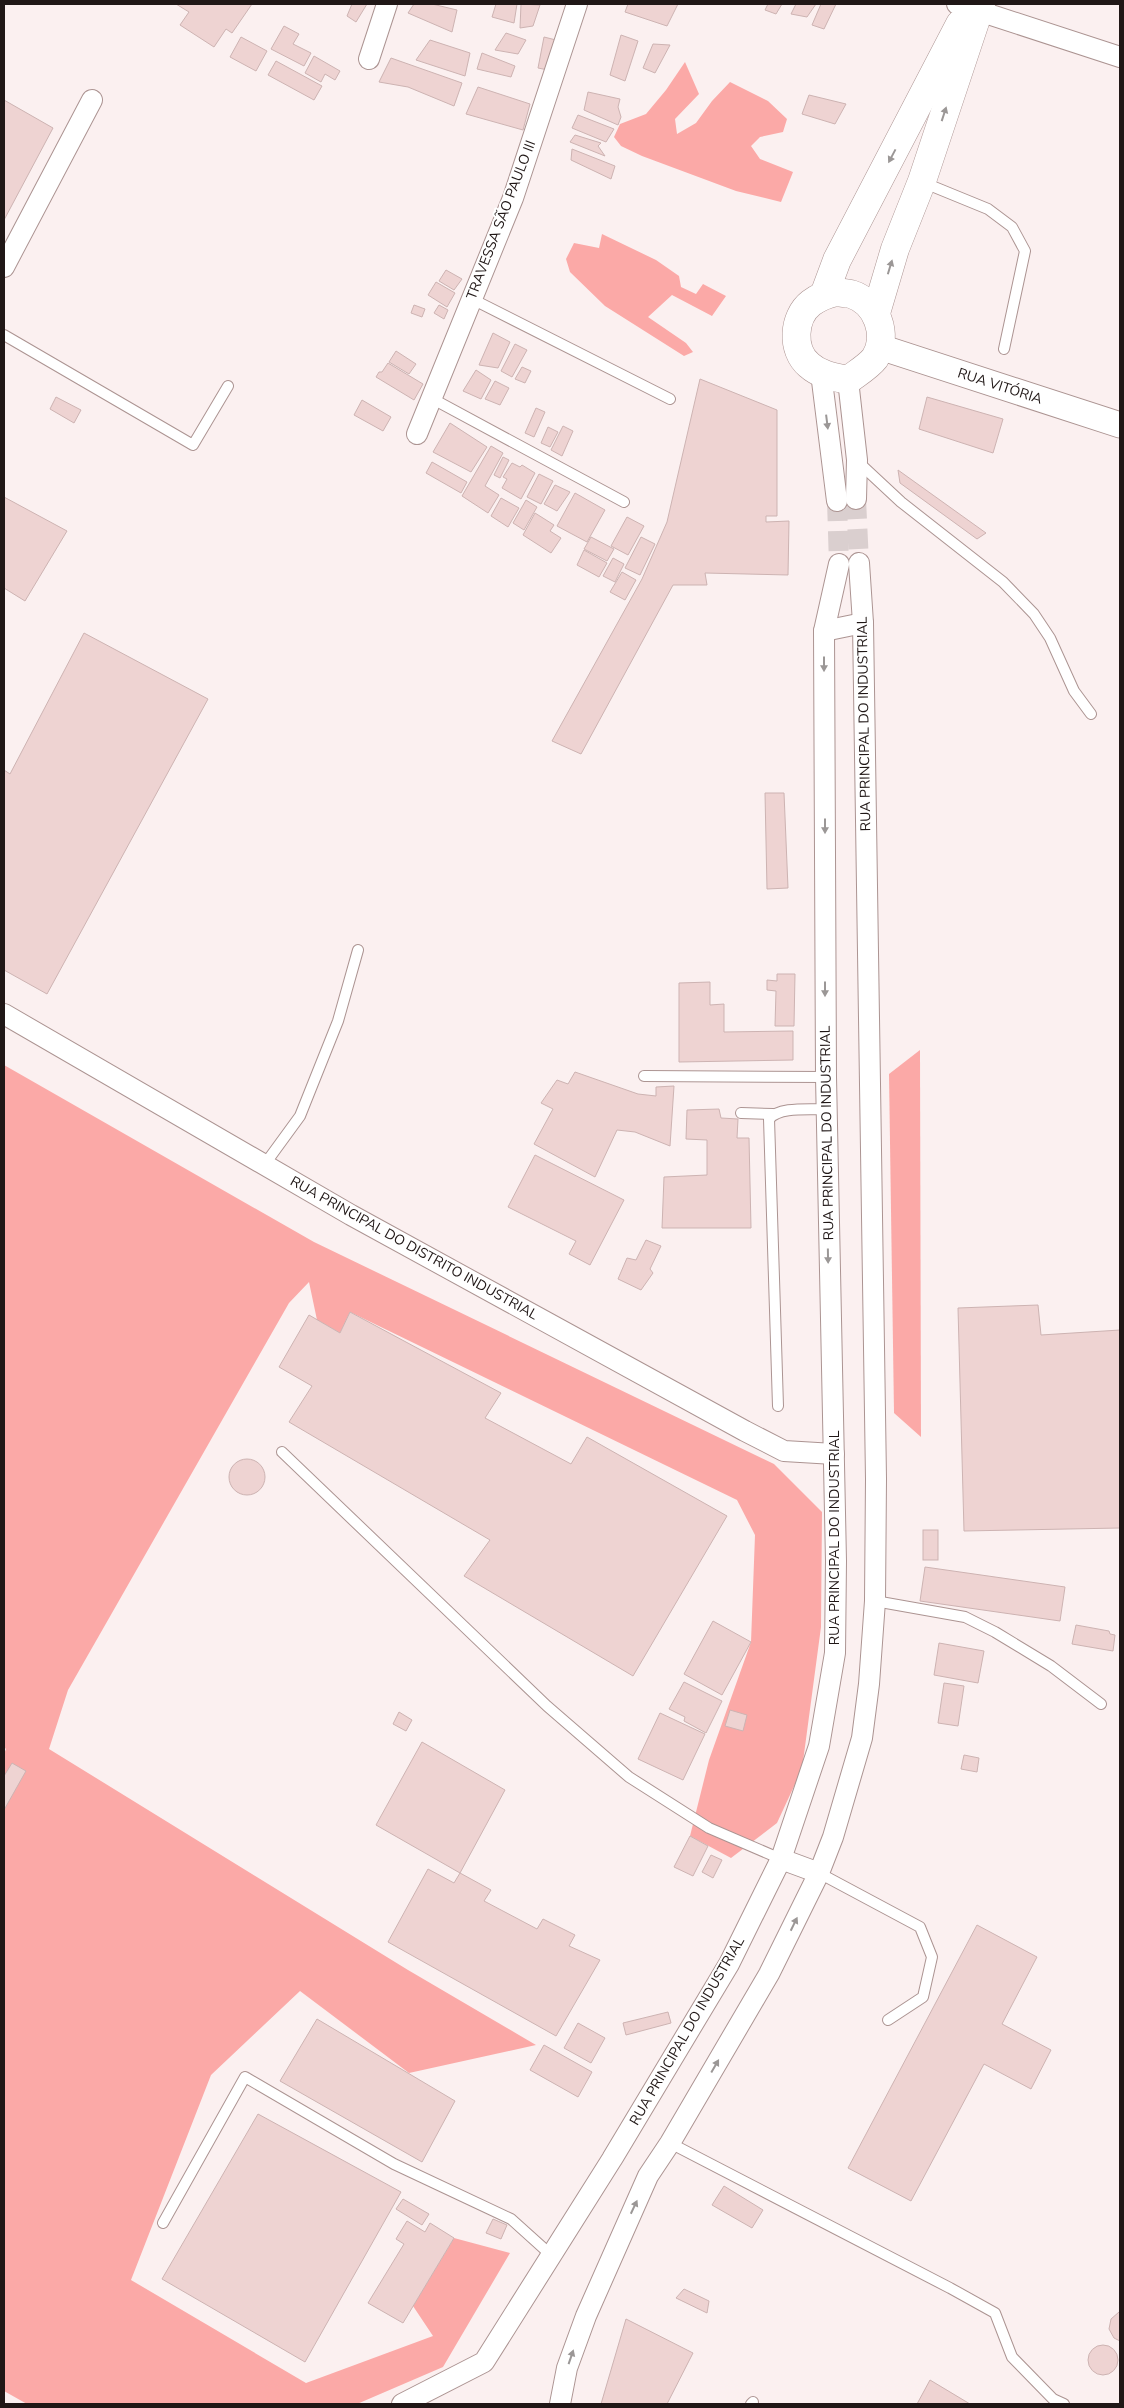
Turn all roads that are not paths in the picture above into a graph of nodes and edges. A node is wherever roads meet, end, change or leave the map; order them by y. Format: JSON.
{"nodes":[{"id":1,"x":388,"y":4,"type":"edge"},
{"id":2,"x":577,"y":4,"type":"edge"},
{"id":3,"x":971,"y":6,"type":"edge"},
{"id":4,"x":1120,"y":57,"type":"edge"},
{"id":5,"x":369,"y":59,"type":"dead end"},
{"id":6,"x":92,"y":100,"type":"dead end"},
{"id":7,"x":922,"y":182,"type":"junction"},
{"id":8,"x":4,"y":267,"type":"edge"},
{"id":9,"x":824,"y":295,"type":"junction"},
{"id":10,"x":472,"y":299,"type":"junction"},
{"id":11,"x":876,"y":313,"type":"junction"},
{"id":12,"x":4,"y":335,"type":"edge"},
{"id":13,"x":880,"y":347,"type":"junction"},
{"id":14,"x":1004,"y":349,"type":"dead end"},
{"id":15,"x":821,"y":373,"type":"junction"},
{"id":16,"x":848,"y":380,"type":"junction"},
{"id":17,"x":228,"y":386,"type":"dead end"},
{"id":18,"x":432,"y":398,"type":"junction"},
{"id":19,"x":670,"y":399,"type":"dead end"},
{"id":20,"x":1120,"y":425,"type":"edge"},
{"id":21,"x":417,"y":434,"type":"dead end"},
{"id":22,"x":857,"y":460,"type":"junction"},
{"id":23,"x":624,"y":502,"type":"dead end"},
{"id":24,"x":863,"y":622,"type":"junction"},
{"id":25,"x":824,"y":630,"type":"junction"},
{"id":26,"x":1092,"y":714,"type":"dead end"},
{"id":27,"x":358,"y":950,"type":"dead end"},
{"id":28,"x":4,"y":1014,"type":"edge"},
{"id":29,"x":644,"y":1076,"type":"dead end"},
{"id":30,"x":826,"y":1077,"type":"junction"},
{"id":31,"x":826,"y":1110,"type":"junction"},
{"id":32,"x":741,"y":1113,"type":"dead end"},
{"id":33,"x":773,"y":1114,"type":"junction"},
{"id":34,"x":265,"y":1164,"type":"junction"},
{"id":35,"x":778,"y":1406,"type":"dead end"},
{"id":36,"x":282,"y":1452,"type":"dead end"},
{"id":37,"x":834,"y":1454,"type":"junction"},
{"id":38,"x":875,"y":1601,"type":"junction"},
{"id":39,"x":1100,"y":1704,"type":"dead end"},
{"id":40,"x":781,"y":1859,"type":"junction"},
{"id":41,"x":819,"y":1873,"type":"junction"},
{"id":42,"x":888,"y":2020,"type":"dead end"},
{"id":43,"x":670,"y":2143,"type":"junction"},
{"id":44,"x":163,"y":2223,"type":"dead end"},
{"id":45,"x":551,"y":2255,"type":"junction"},
{"id":46,"x":402,"y":2404,"type":"edge"},
{"id":47,"x":560,"y":2404,"type":"edge"},
{"id":48,"x":1064,"y":2404,"type":"edge"}],
"edges":[{"from":1,"to":5,"type":"street"},
{"from":2,"to":10,"type":"street","name":"TRAVESSA SÃO PAULO III"},
{"from":3,"to":4,"type":"street"},
{"from":7,"to":3,"type":"main road","one_way":true},
{"from":3,"to":9,"type":"main road","one_way":true},
{"from":6,"to":8,"type":"street"},
{"from":11,"to":7,"type":"main road","one_way":true},
{"from":7,"to":14,"type":"lane"},
{"from":9,"to":11,"type":"main road"},
{"from":9,"to":15,"type":"main road"},
{"from":10,"to":18,"type":"street","name":"TRAVESSA SÃO PAULO III"},
{"from":10,"to":19,"type":"lane"},
{"from":11,"to":13,"type":"main road"},
{"from":12,"to":17,"type":"lane"},
{"from":13,"to":16,"type":"main road"},
{"from":13,"to":20,"type":"street","name":"RUA VITÓRIA"},
{"from":15,"to":16,"type":"main road"},
{"from":15,"to":22,"type":"street","one_way":true},
{"from":16,"to":22,"type":"street"},
{"from":18,"to":21,"type":"street","name":"TRAVESSA SÃO PAULO III"},
{"from":18,"to":23,"type":"lane"},
{"from":22,"to":26,"type":"lane"},
{"from":24,"to":25,"type":"street"},
{"from":24,"to":25,"type":"street","name":"RUA PRINCIPAL DO INDUSTRIAL"},
{"from":24,"to":38,"type":"street","name":"RUA PRINCIPAL DO INDUSTRIAL"},
{"from":25,"to":30,"type":"street","name":"RUA PRINCIPAL DO INDUSTRIAL","one_way":true},
{"from":27,"to":34,"type":"lane"},
{"from":28,"to":34,"type":"street","name":"RUA PRINCIPAL DO DISTRITO INDUSTRIAL"},
{"from":29,"to":30,"type":"lane"},
{"from":30,"to":31,"type":"street","name":"RUA PRINCIPAL DO INDUSTRIAL"},
{"from":31,"to":33,"type":"lane"},
{"from":31,"to":37,"type":"street","name":"RUA PRINCIPAL DO INDUSTRIAL","one_way":true},
{"from":32,"to":33,"type":"lane"},
{"from":33,"to":35,"type":"lane"},
{"from":34,"to":37,"type":"street","name":"RUA PRINCIPAL DO DISTRITO INDUSTRIAL"},
{"from":36,"to":40,"type":"lane"},
{"from":37,"to":40,"type":"street","name":"RUA PRINCIPAL DO INDUSTRIAL"},
{"from":38,"to":39,"type":"lane"},
{"from":38,"to":41,"type":"street","name":"RUA PRINCIPAL DO INDUSTRIAL"},
{"from":40,"to":41,"type":"street"},
{"from":40,"to":45,"type":"street","name":"RUA PRINCIPAL DO INDUSTRIAL"},
{"from":41,"to":42,"type":"lane"},
{"from":43,"to":41,"type":"street","name":"RUA PRINCIPAL DO INDUSTRIAL","one_way":true},
{"from":47,"to":43,"type":"street","name":"RUA PRINCIPAL DO INDUSTRIAL","one_way":true},
{"from":43,"to":48,"type":"lane"},
{"from":44,"to":45,"type":"lane"},
{"from":45,"to":46,"type":"street","name":"RUA PRINCIPAL DO INDUSTRIAL"}]}
